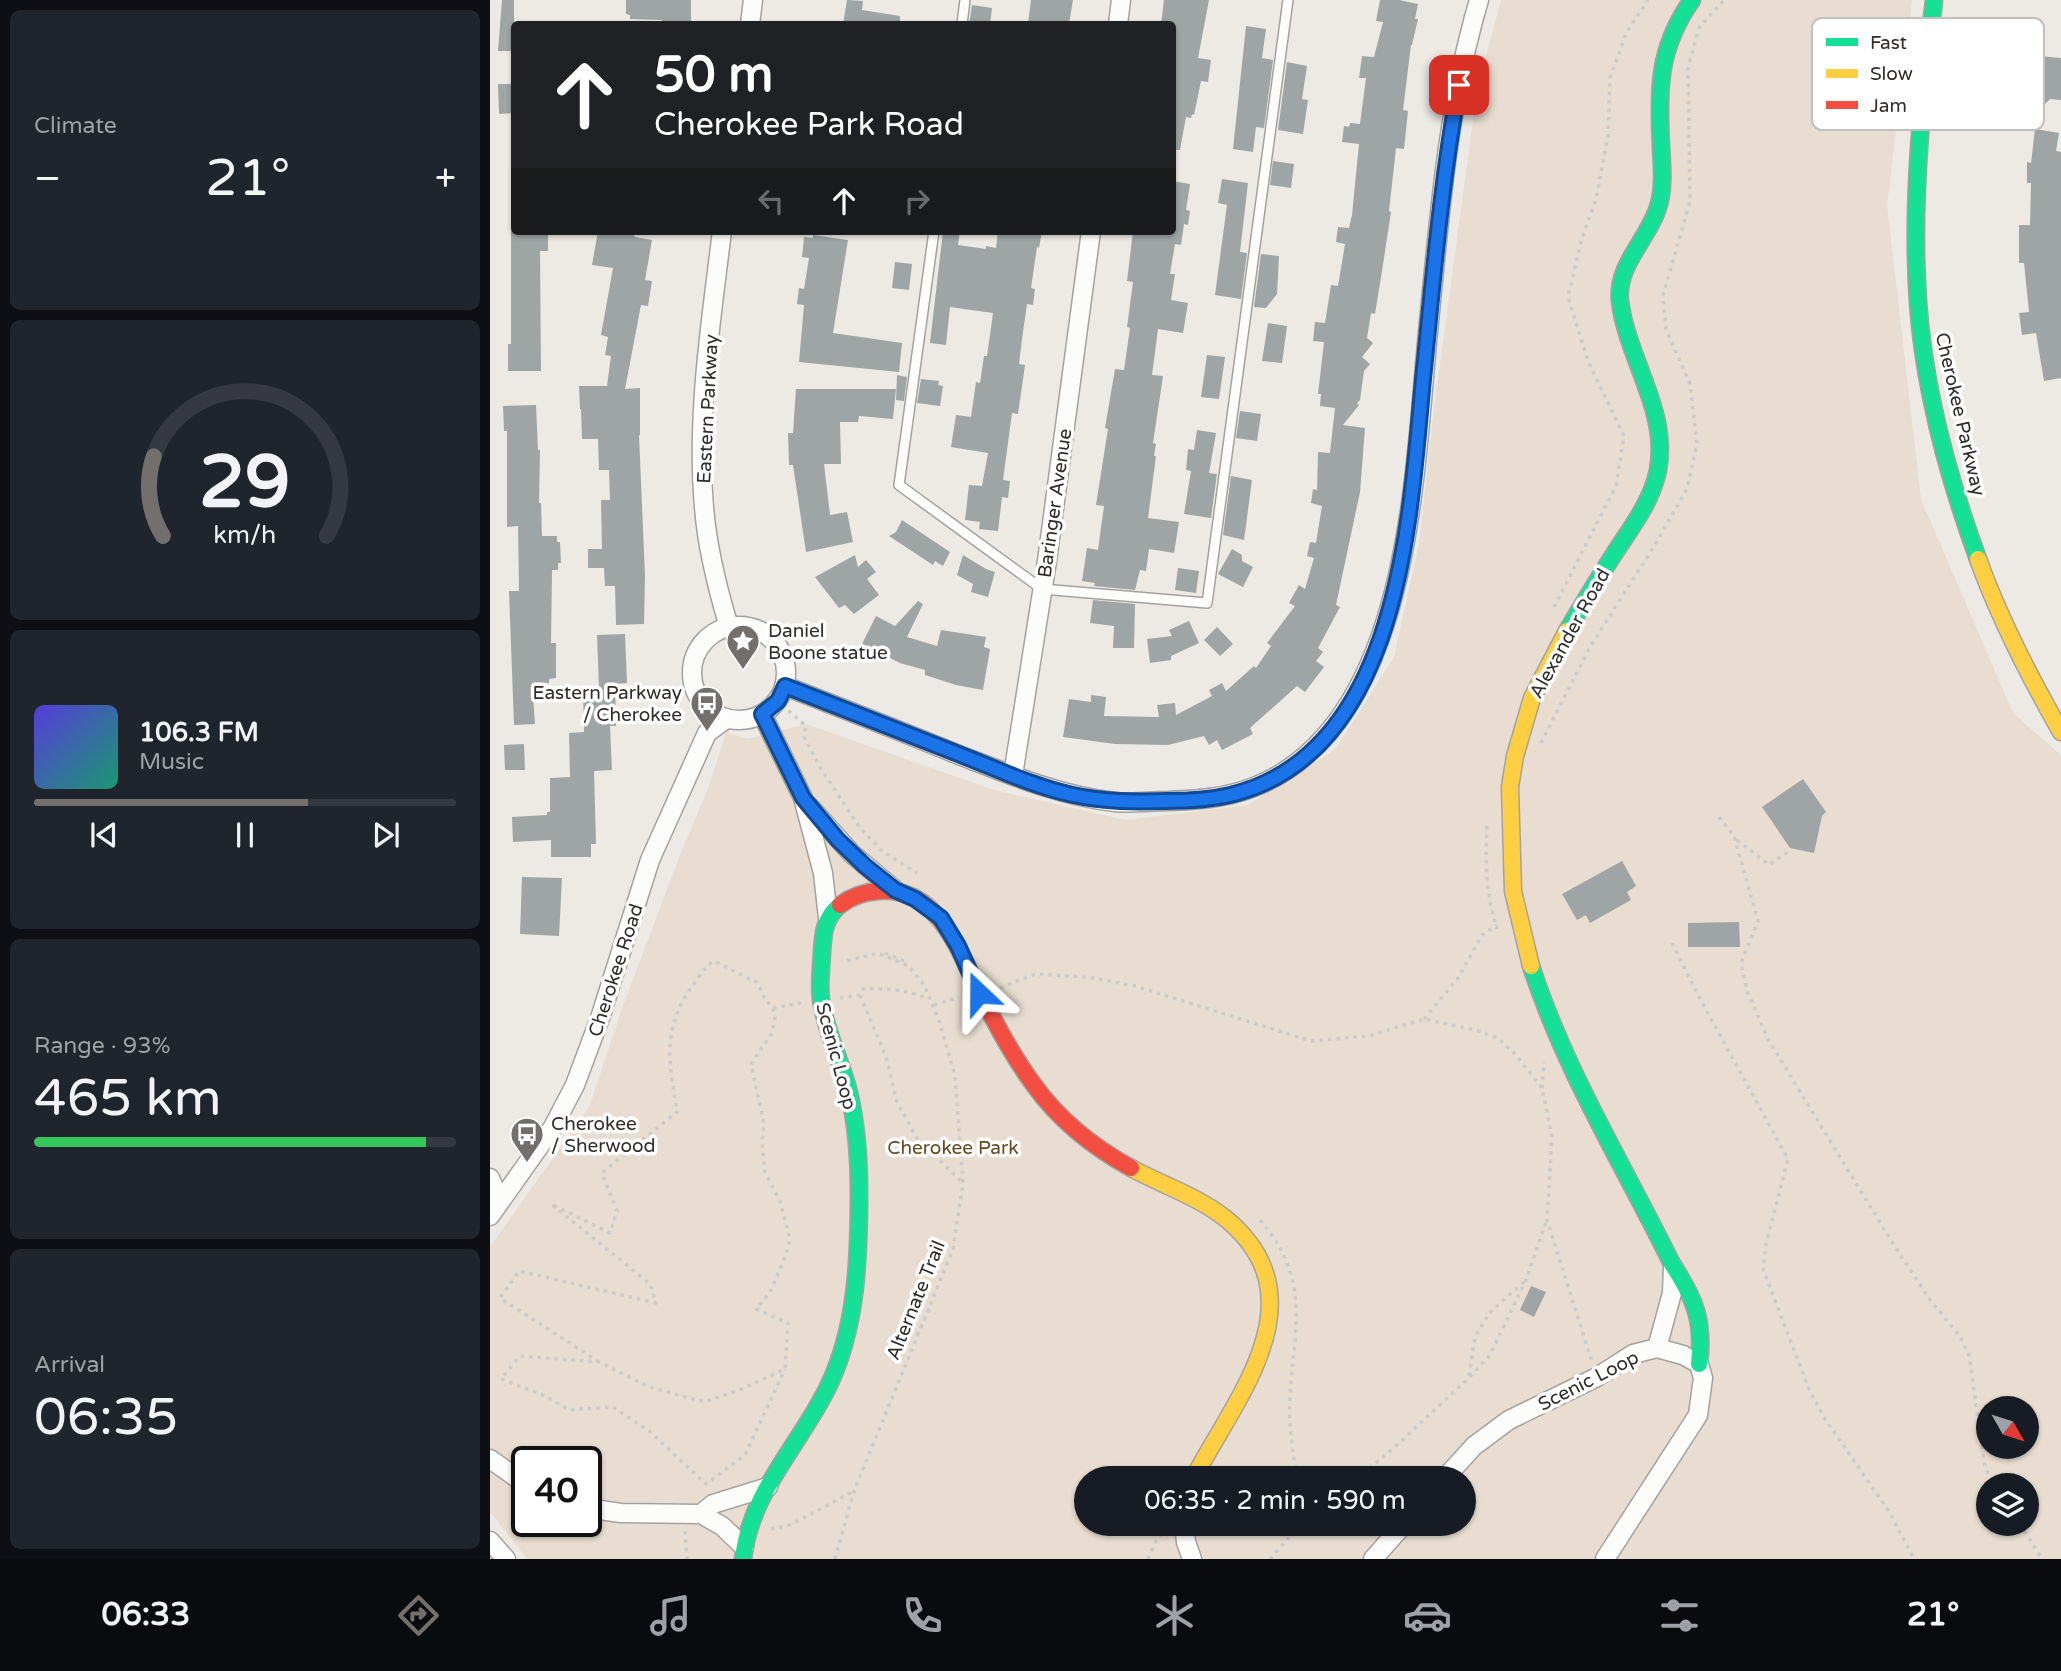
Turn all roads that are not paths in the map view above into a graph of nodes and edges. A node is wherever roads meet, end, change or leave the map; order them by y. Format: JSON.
{"nodes":[{"id":1,"x":753,"y":0,"type":"edge"},
{"id":2,"x":965,"y":0,"type":"edge"},
{"id":3,"x":1121,"y":0,"type":"edge"},
{"id":4,"x":1288,"y":0,"type":"edge"},
{"id":5,"x":1479,"y":0,"type":"edge"},
{"id":6,"x":1692,"y":0,"type":"edge"},
{"id":7,"x":1934,"y":0,"type":"edge"},
{"id":8,"x":1932,"y":18,"type":"edge"},
{"id":9,"x":750,"y":21,"type":"edge"},
{"id":10,"x":962,"y":21,"type":"edge"},
{"id":11,"x":1118,"y":21,"type":"edge"},
{"id":12,"x":1921,"y":130,"type":"edge"},
{"id":13,"x":722,"y":235,"type":"edge"},
{"id":14,"x":933,"y":235,"type":"edge"},
{"id":15,"x":1090,"y":235,"type":"edge"},
{"id":16,"x":1042,"y":589,"type":"junction"},
{"id":17,"x":729,"y":626,"type":"junction"},
{"id":18,"x":781,"y":694,"type":"junction"},
{"id":19,"x":762,"y":714,"type":"junction"},
{"id":20,"x":726,"y":719,"type":"junction"},
{"id":21,"x":2061,"y":732,"type":"edge"},
{"id":22,"x":1013,"y":775,"type":"junction"},
{"id":23,"x":803,"y":798,"type":"junction"},
{"id":24,"x":895,"y":890,"type":"junction"},
{"id":25,"x":828,"y":918,"type":"junction"},
{"id":26,"x":490,"y":1178,"type":"edge"},
{"id":27,"x":495,"y":1209,"type":"edge"},
{"id":28,"x":1673,"y":1267,"type":"junction"},
{"id":29,"x":1657,"y":1348,"type":"junction"},
{"id":30,"x":1699,"y":1364,"type":"junction"},
{"id":31,"x":490,"y":1459,"type":"edge"},
{"id":32,"x":1201,"y":1466,"type":"edge"},
{"id":33,"x":1456,"y":1466,"type":"edge"},
{"id":34,"x":511,"y":1474,"type":"edge"},
{"id":35,"x":768,"y":1487,"type":"junction"},
{"id":36,"x":602,"y":1510,"type":"edge"},
{"id":37,"x":701,"y":1514,"type":"junction"},
{"id":38,"x":1185,"y":1536,"type":"edge"},
{"id":39,"x":1393,"y":1536,"type":"edge"},
{"id":40,"x":490,"y":1541,"type":"edge"},
{"id":41,"x":745,"y":1547,"type":"edge"},
{"id":42,"x":506,"y":1559,"type":"edge"},
{"id":43,"x":1192,"y":1559,"type":"edge"},
{"id":44,"x":1373,"y":1559,"type":"edge"},
{"id":45,"x":1605,"y":1559,"type":"edge"}],
"edges":[{"from":1,"to":9,"type":"street"},
{"from":2,"to":10,"type":"lane"},
{"from":3,"to":11,"type":"street"},
{"from":4,"to":16,"type":"lane"},
{"from":5,"to":22,"type":"street"},
{"from":6,"to":28,"type":"street","name":"Alexander Road"},
{"from":7,"to":8,"type":"street","name":"Cherokee Parkway"},
{"from":12,"to":21,"type":"street","name":"Cherokee Parkway"},
{"from":13,"to":17,"type":"street","name":"Eastern Parkway"},
{"from":14,"to":16,"type":"lane"},
{"from":15,"to":16,"type":"street","name":"Baringer Avenue"},
{"from":16,"to":22,"type":"street","name":"Baringer Avenue"},
{"from":17,"to":18,"type":"street"},
{"from":17,"to":20,"type":"street"},
{"from":18,"to":19,"type":"street"},
{"from":18,"to":22,"type":"street"},
{"from":19,"to":20,"type":"street"},
{"from":19,"to":23,"type":"street"},
{"from":20,"to":27,"type":"street","name":"Cherokee Road"},
{"from":23,"to":24,"type":"street"},
{"from":23,"to":25,"type":"street"},
{"from":24,"to":25,"type":"street"},
{"from":24,"to":32,"type":"street"},
{"from":25,"to":35,"type":"street","name":"Scenic Loop"},
{"from":26,"to":27,"type":"street"},
{"from":28,"to":29,"type":"street","name":"Alexander Road"},
{"from":28,"to":30,"type":"street","name":"Alexander Road"},
{"from":29,"to":30,"type":"street","name":"Scenic Loop"},
{"from":29,"to":33,"type":"street","name":"Scenic Loop"},
{"from":30,"to":45,"type":"street"},
{"from":31,"to":34,"type":"street"},
{"from":35,"to":37,"type":"street"},
{"from":35,"to":41,"type":"street","name":"Scenic Loop"},
{"from":36,"to":37,"type":"street"},
{"from":37,"to":41,"type":"street"},
{"from":38,"to":43,"type":"street"},
{"from":39,"to":44,"type":"street"},
{"from":40,"to":42,"type":"street"}]}
